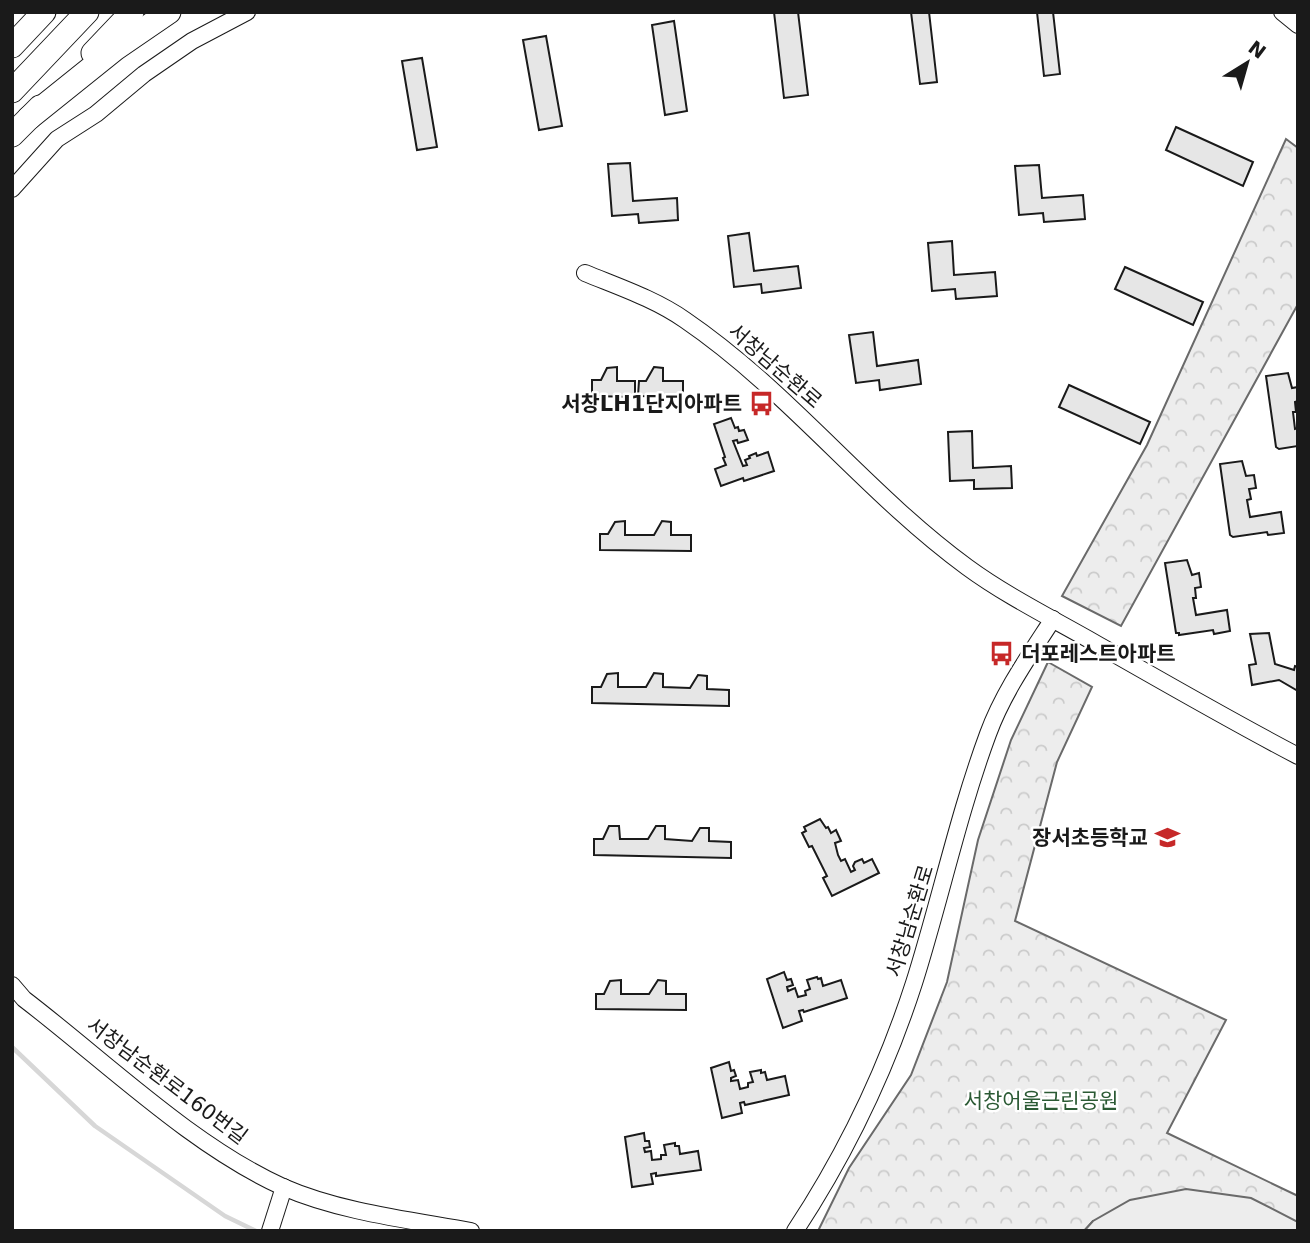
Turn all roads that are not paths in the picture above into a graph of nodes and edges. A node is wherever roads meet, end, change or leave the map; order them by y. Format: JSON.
{"nodes":[{"id":1,"x":44,"y":12,"type":"edge"},
{"id":2,"x":87,"y":12,"type":"edge"},
{"id":3,"x":132,"y":12,"type":"edge"},
{"id":4,"x":169,"y":12,"type":"edge"},
{"id":5,"x":247,"y":12,"type":"edge"},
{"id":6,"x":1282,"y":12,"type":"edge"},
{"id":7,"x":1298,"y":26,"type":"edge"},
{"id":8,"x":12,"y":46,"type":"edge"},
{"id":9,"x":12,"y":91,"type":"edge"},
{"id":10,"x":30,"y":118,"type":"junction"},
{"id":11,"x":12,"y":135,"type":"edge"},
{"id":12,"x":12,"y":189,"type":"edge"},
{"id":13,"x":585,"y":273,"type":"dead end"},
{"id":14,"x":1053,"y":619,"type":"junction"},
{"id":15,"x":1298,"y":756,"type":"edge"},
{"id":16,"x":12,"y":985,"type":"edge"},
{"id":17,"x":284,"y":1187,"type":"junction"},
{"id":18,"x":270,"y":1231,"type":"edge"},
{"id":19,"x":471,"y":1231,"type":"edge"},
{"id":20,"x":795,"y":1231,"type":"edge"}],
"edges":[{"from":1,"to":8,"type":"highway"},
{"from":2,"to":9,"type":"highway"},
{"from":3,"to":10,"type":"highway"},
{"from":4,"to":10,"type":"highway"},
{"from":5,"to":12,"type":"street"},
{"from":6,"to":7,"type":"street"},
{"from":10,"to":11,"type":"highway"},
{"from":13,"to":14,"type":"street","name":"서창남순환로"},
{"from":14,"to":15,"type":"street","name":"서창남순환로"},
{"from":14,"to":20,"type":"street","name":"서창남순환로"},
{"from":16,"to":17,"type":"street","name":"서창남순환로160번길"},
{"from":17,"to":18,"type":"street"},
{"from":17,"to":19,"type":"street","name":"서창남순환로160번길"}]}
